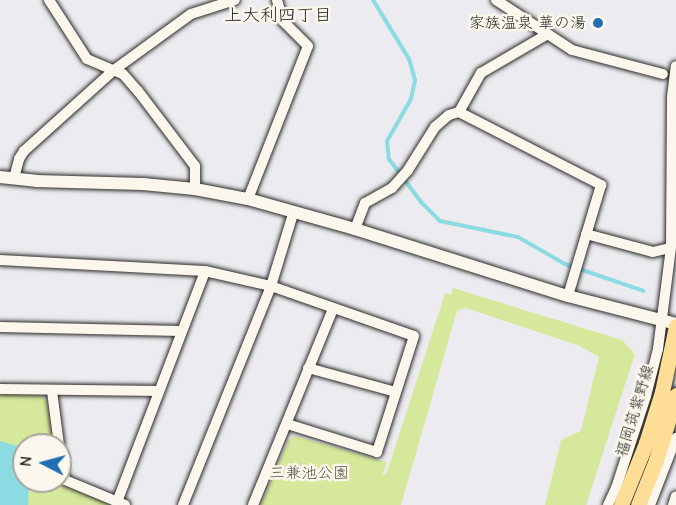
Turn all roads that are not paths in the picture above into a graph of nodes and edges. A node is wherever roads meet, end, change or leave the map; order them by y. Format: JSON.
{"nodes":[{"id":1,"x":49,"y":0,"type":"edge"},
{"id":2,"x":235,"y":0,"type":"edge"},
{"id":3,"x":277,"y":0,"type":"edge"},
{"id":4,"x":496,"y":0,"type":"edge"},
{"id":5,"x":546,"y":35,"type":"junction"},
{"id":6,"x":676,"y":66,"type":"edge"},
{"id":7,"x":114,"y":70,"type":"junction"},
{"id":8,"x":663,"y":74,"type":"dead end"},
{"id":9,"x":459,"y":112,"type":"junction"},
{"id":10,"x":0,"y":177,"type":"edge"},
{"id":11,"x":14,"y":178,"type":"junction"},
{"id":12,"x":195,"y":189,"type":"junction"},
{"id":13,"x":248,"y":199,"type":"junction"},
{"id":14,"x":294,"y":211,"type":"junction"},
{"id":15,"x":355,"y":229,"type":"junction"},
{"id":16,"x":586,"y":234,"type":"junction"},
{"id":17,"x":671,"y":248,"type":"junction"},
{"id":18,"x":0,"y":260,"type":"edge"},
{"id":19,"x":205,"y":271,"type":"junction"},
{"id":20,"x":271,"y":286,"type":"junction"},
{"id":21,"x":568,"y":296,"type":"junction"},
{"id":22,"x":333,"y":309,"type":"junction"},
{"id":23,"x":671,"y":324,"type":"edge"},
{"id":24,"x":0,"y":327,"type":"edge"},
{"id":25,"x":181,"y":331,"type":"junction"},
{"id":26,"x":308,"y":368,"type":"junction"},
{"id":27,"x":0,"y":389,"type":"edge"},
{"id":28,"x":52,"y":391,"type":"junction"},
{"id":29,"x":159,"y":391,"type":"junction"},
{"id":30,"x":396,"y":392,"type":"junction"},
{"id":31,"x":676,"y":395,"type":"edge"},
{"id":32,"x":287,"y":424,"type":"junction"},
{"id":33,"x":57,"y":433,"type":"edge"},
{"id":34,"x":676,"y":438,"type":"edge"},
{"id":35,"x":72,"y":483,"type":"edge"},
{"id":36,"x":676,"y":496,"type":"edge"},
{"id":37,"x":121,"y":503,"type":"edge"},
{"id":38,"x":183,"y":505,"type":"edge"},
{"id":39,"x":254,"y":505,"type":"edge"},
{"id":40,"x":608,"y":505,"type":"edge"},
{"id":41,"x":621,"y":505,"type":"edge"},
{"id":42,"x":638,"y":505,"type":"edge"},
{"id":43,"x":650,"y":505,"type":"edge"},
{"id":44,"x":673,"y":505,"type":"edge"}],
"edges":[{"from":1,"to":7,"type":"street"},
{"from":2,"to":7,"type":"street"},
{"from":3,"to":13,"type":"street"},
{"from":4,"to":5,"type":"street"},
{"from":5,"to":8,"type":"street"},
{"from":5,"to":9,"type":"street"},
{"from":6,"to":17,"type":"street"},
{"from":7,"to":11,"type":"street"},
{"from":7,"to":12,"type":"street"},
{"from":9,"to":15,"type":"street"},
{"from":9,"to":16,"type":"street"},
{"from":10,"to":11,"type":"street"},
{"from":11,"to":12,"type":"street"},
{"from":12,"to":13,"type":"street"},
{"from":13,"to":14,"type":"street"},
{"from":14,"to":15,"type":"street"},
{"from":14,"to":20,"type":"street"},
{"from":15,"to":21,"type":"street"},
{"from":16,"to":17,"type":"street"},
{"from":16,"to":21,"type":"street"},
{"from":17,"to":23,"type":"street"},
{"from":18,"to":19,"type":"street"},
{"from":19,"to":20,"type":"street"},
{"from":19,"to":25,"type":"street"},
{"from":20,"to":22,"type":"street"},
{"from":20,"to":38,"type":"street"},
{"from":21,"to":23,"type":"street"},
{"from":22,"to":26,"type":"street"},
{"from":22,"to":30,"type":"street"},
{"from":23,"to":40,"type":"street"},
{"from":23,"to":41,"type":"main road","name":"福岡筑紫野線"},
{"from":24,"to":25,"type":"street"},
{"from":25,"to":29,"type":"street"},
{"from":26,"to":30,"type":"street"},
{"from":26,"to":32,"type":"street"},
{"from":27,"to":28,"type":"street"},
{"from":28,"to":29,"type":"street"},
{"from":28,"to":33,"type":"street"},
{"from":29,"to":37,"type":"street"},
{"from":30,"to":32,"type":"street"},
{"from":31,"to":42,"type":"main road","name":"福岡筑紫野線"},
{"from":32,"to":39,"type":"street"},
{"from":34,"to":43,"type":"street"},
{"from":35,"to":37,"type":"street"},
{"from":36,"to":44,"type":"street"}]}
